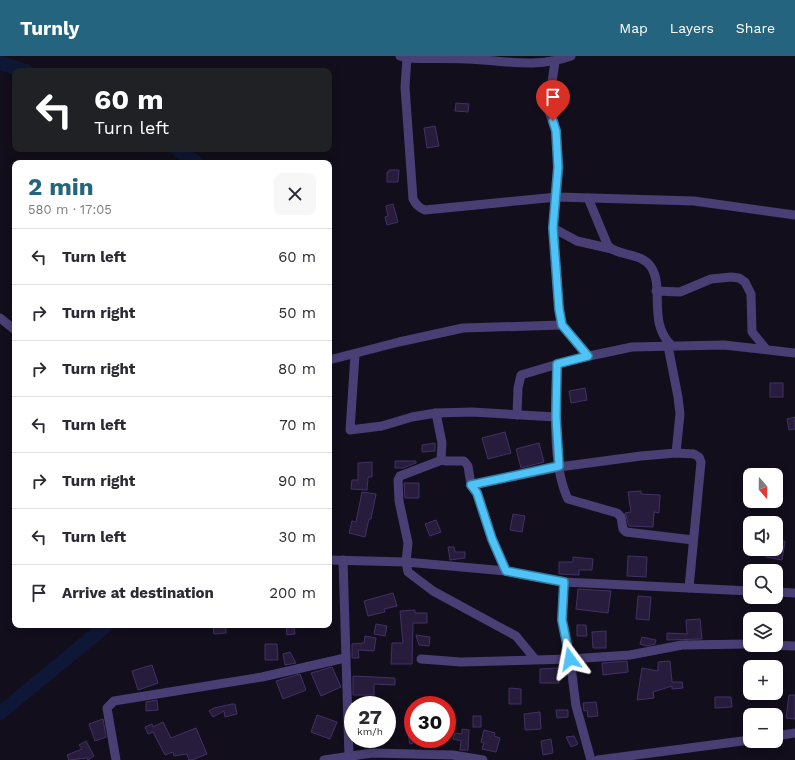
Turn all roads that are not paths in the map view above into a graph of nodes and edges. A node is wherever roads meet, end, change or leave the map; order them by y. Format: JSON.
{"nodes":[{"id":1,"x":571,"y":56,"type":"edge"},
{"id":2,"x":404,"y":57,"type":"edge"},
{"id":3,"x":555,"y":62,"type":"junction"},
{"id":4,"x":557,"y":197,"type":"junction"},
{"id":5,"x":588,"y":198,"type":"junction"},
{"id":6,"x":795,"y":215,"type":"edge"},
{"id":7,"x":553,"y":228,"type":"junction"},
{"id":8,"x":612,"y":250,"type":"junction"},
{"id":9,"x":656,"y":291,"type":"junction"},
{"id":10,"x":0,"y":318,"type":"edge"},
{"id":11,"x":562,"y":325,"type":"junction"},
{"id":12,"x":12,"y":328,"type":"edge"},
{"id":13,"x":670,"y":346,"type":"junction"},
{"id":14,"x":766,"y":349,"type":"junction"},
{"id":15,"x":795,"y":353,"type":"edge"},
{"id":16,"x":355,"y":354,"type":"junction"},
{"id":17,"x":588,"y":356,"type":"junction"},
{"id":18,"x":332,"y":359,"type":"edge"},
{"id":19,"x":557,"y":364,"type":"junction"},
{"id":20,"x":436,"y":413,"type":"junction"},
{"id":21,"x":517,"y":415,"type":"junction"},
{"id":22,"x":556,"y":417,"type":"junction"},
{"id":23,"x":676,"y":453,"type":"junction"},
{"id":24,"x":442,"y":460,"type":"junction"},
{"id":25,"x":559,"y":466,"type":"junction"},
{"id":26,"x":471,"y":485,"type":"junction"},
{"id":27,"x":693,"y":540,"type":"junction"},
{"id":28,"x":332,"y":560,"type":"edge"},
{"id":29,"x":343,"y":560,"type":"junction"},
{"id":30,"x":406,"y":562,"type":"junction"},
{"id":31,"x":506,"y":571,"type":"junction"},
{"id":32,"x":564,"y":582,"type":"junction"},
{"id":33,"x":689,"y":588,"type":"junction"},
{"id":34,"x":795,"y":588,"type":"edge"},
{"id":35,"x":743,"y":591,"type":"edge"},
{"id":36,"x":783,"y":592,"type":"edge"},
{"id":37,"x":795,"y":593,"type":"edge"},
{"id":38,"x":743,"y":644,"type":"edge"},
{"id":39,"x":783,"y":646,"type":"edge"},
{"id":40,"x":795,"y":646,"type":"edge"},
{"id":41,"x":345,"y":658,"type":"junction"},
{"id":42,"x":421,"y":659,"type":"dead end"},
{"id":43,"x":535,"y":659,"type":"junction"},
{"id":44,"x":570,"y":659,"type":"junction"},
{"id":45,"x":795,"y":733,"type":"edge"},
{"id":46,"x":783,"y":735,"type":"edge"},
{"id":47,"x":743,"y":741,"type":"edge"},
{"id":48,"x":349,"y":756,"type":"junction"},
{"id":49,"x":404,"y":757,"type":"edge"},
{"id":50,"x":116,"y":760,"type":"edge"},
{"id":51,"x":324,"y":760,"type":"edge"},
{"id":52,"x":483,"y":760,"type":"edge"},
{"id":53,"x":591,"y":760,"type":"edge"},
{"id":54,"x":598,"y":760,"type":"edge"}],
"edges":[{"from":1,"to":3,"type":"street"},
{"from":2,"to":3,"type":"street"},
{"from":2,"to":4,"type":"street"},
{"from":3,"to":4,"type":"street"},
{"from":4,"to":5,"type":"street"},
{"from":4,"to":7,"type":"street"},
{"from":5,"to":6,"type":"street"},
{"from":5,"to":8,"type":"street"},
{"from":7,"to":8,"type":"street"},
{"from":7,"to":11,"type":"street"},
{"from":8,"to":9,"type":"street"},
{"from":9,"to":13,"type":"street"},
{"from":9,"to":14,"type":"street"},
{"from":10,"to":12,"type":"street"},
{"from":11,"to":16,"type":"street"},
{"from":11,"to":17,"type":"street"},
{"from":13,"to":14,"type":"street"},
{"from":13,"to":17,"type":"street"},
{"from":13,"to":23,"type":"street"},
{"from":14,"to":15,"type":"street"},
{"from":16,"to":18,"type":"street"},
{"from":16,"to":20,"type":"street"},
{"from":17,"to":19,"type":"street"},
{"from":19,"to":21,"type":"street"},
{"from":19,"to":22,"type":"street"},
{"from":20,"to":21,"type":"street"},
{"from":20,"to":24,"type":"street"},
{"from":21,"to":22,"type":"street"},
{"from":22,"to":25,"type":"street"},
{"from":23,"to":25,"type":"street"},
{"from":23,"to":27,"type":"street"},
{"from":24,"to":26,"type":"street"},
{"from":24,"to":30,"type":"street"},
{"from":25,"to":26,"type":"street"},
{"from":25,"to":27,"type":"street"},
{"from":26,"to":31,"type":"street"},
{"from":27,"to":33,"type":"street"},
{"from":28,"to":29,"type":"street"},
{"from":29,"to":30,"type":"street"},
{"from":29,"to":41,"type":"street"},
{"from":30,"to":31,"type":"street"},
{"from":30,"to":43,"type":"street"},
{"from":31,"to":32,"type":"street"},
{"from":32,"to":33,"type":"street"},
{"from":32,"to":44,"type":"street"},
{"from":33,"to":35,"type":"street"},
{"from":34,"to":37,"type":"street"},
{"from":36,"to":37,"type":"street"},
{"from":38,"to":44,"type":"street"},
{"from":39,"to":40,"type":"street"},
{"from":41,"to":48,"type":"street"},
{"from":41,"to":50,"type":"street"},
{"from":42,"to":43,"type":"street"},
{"from":43,"to":44,"type":"street"},
{"from":44,"to":53,"type":"street"},
{"from":45,"to":46,"type":"street"},
{"from":47,"to":54,"type":"street"},
{"from":48,"to":49,"type":"street"},
{"from":48,"to":51,"type":"street"},
{"from":49,"to":52,"type":"street"}]}
